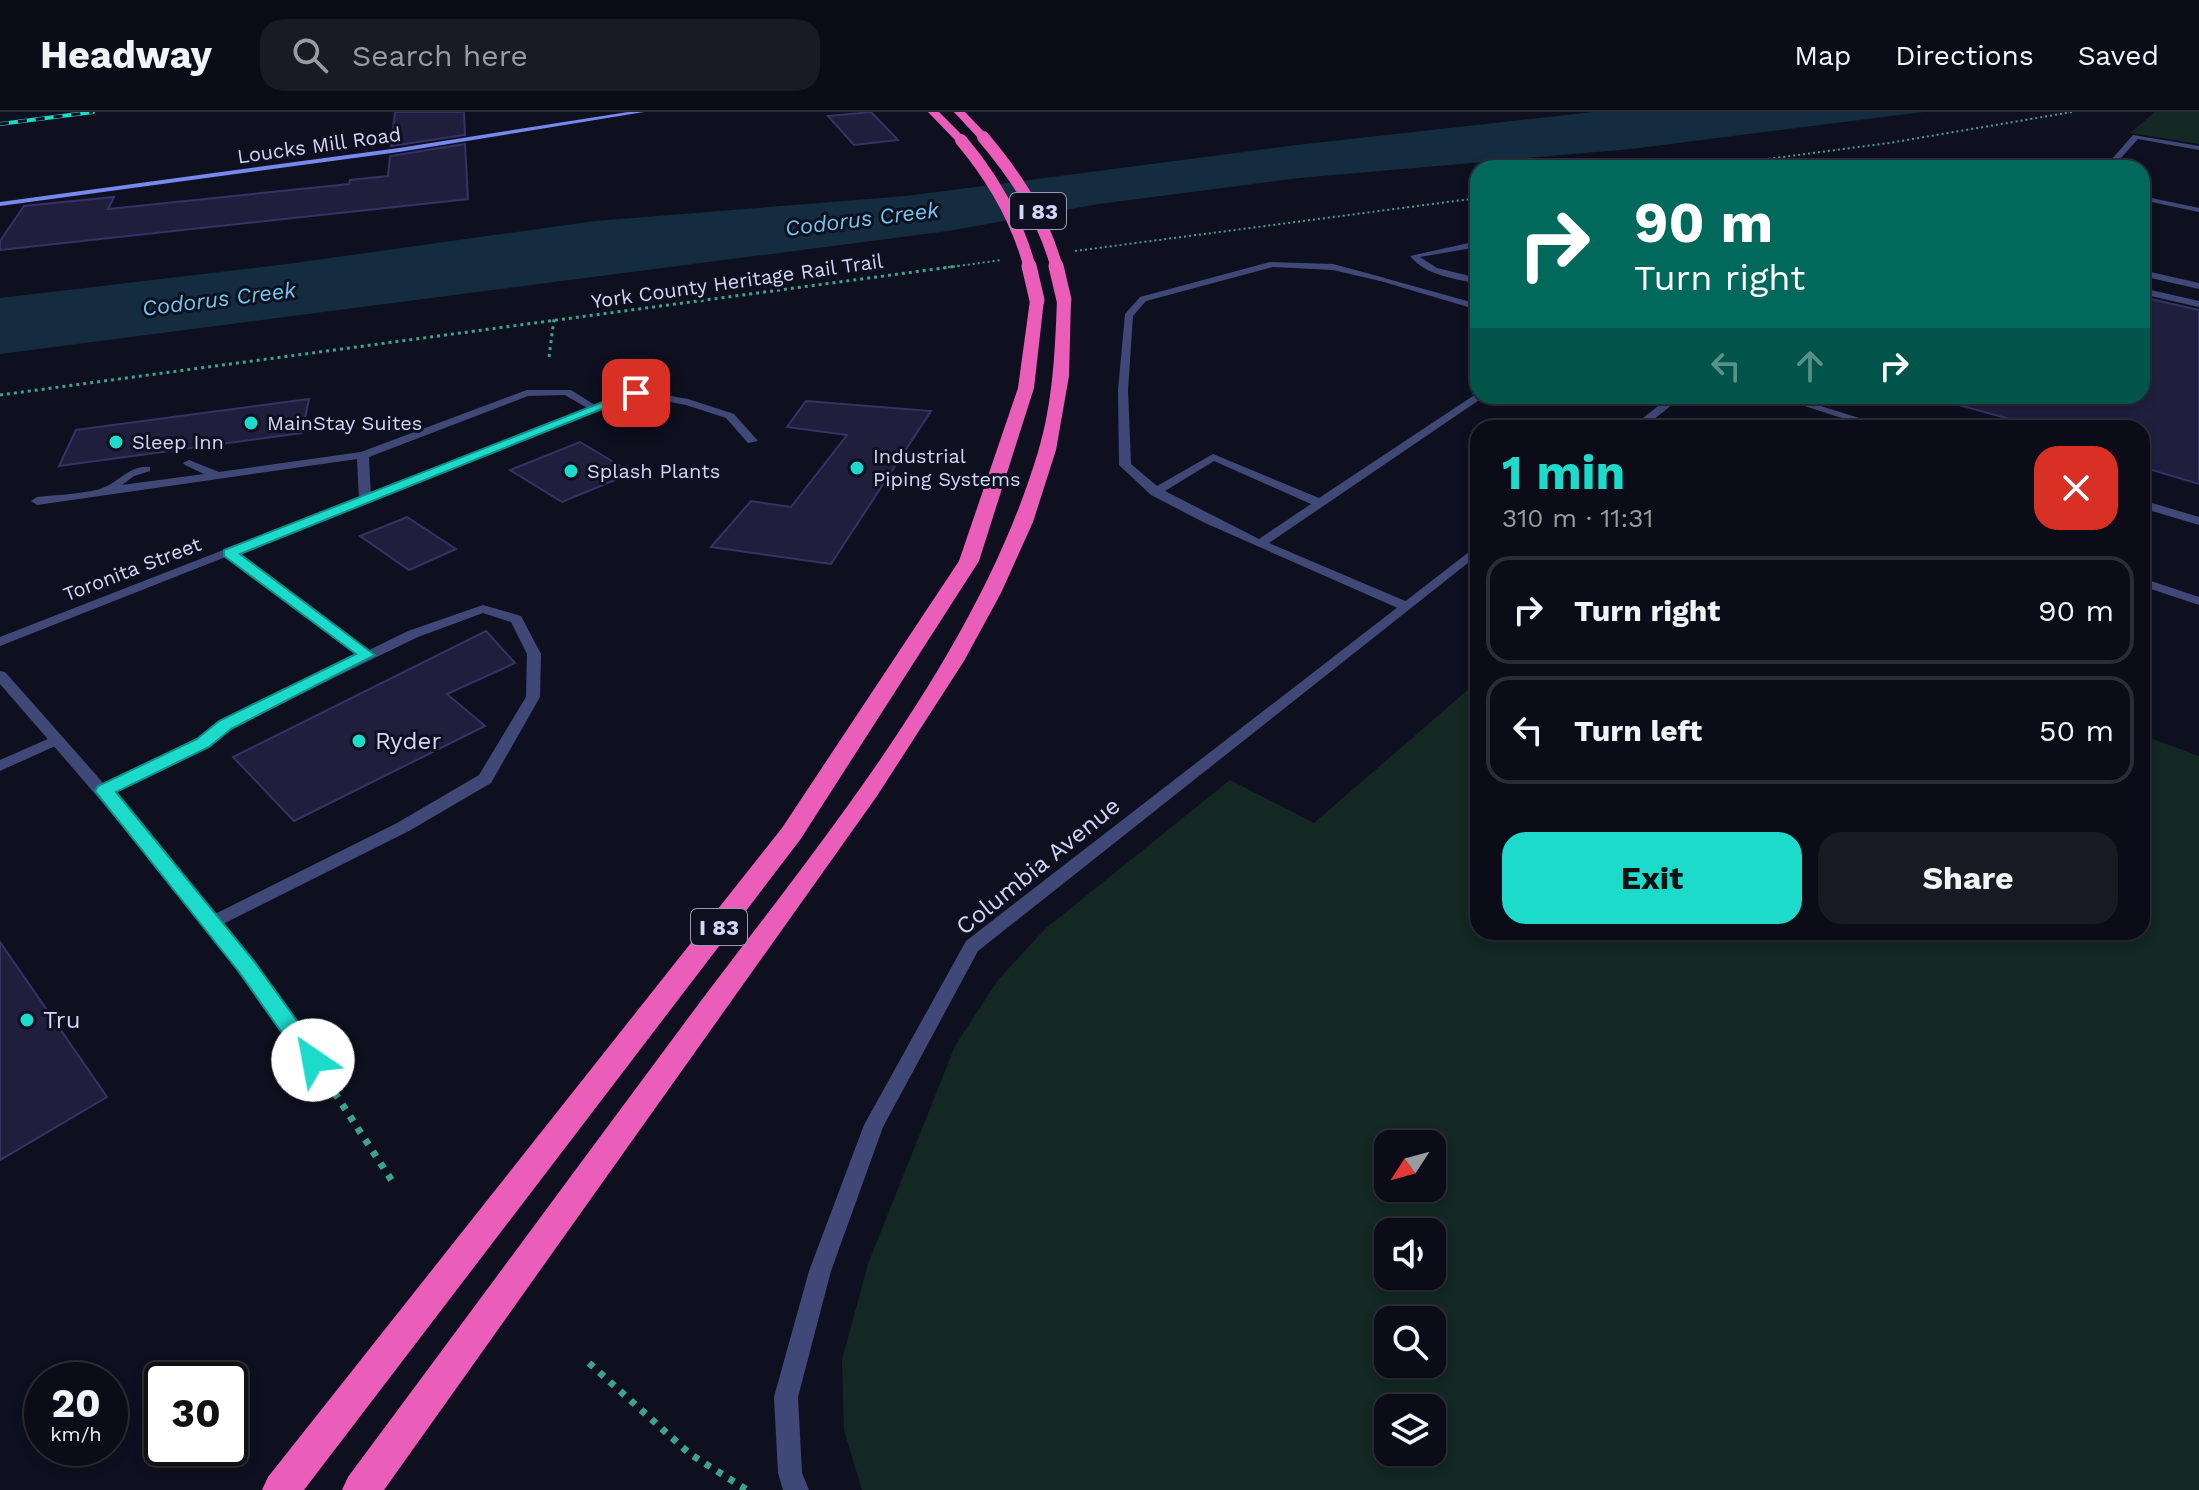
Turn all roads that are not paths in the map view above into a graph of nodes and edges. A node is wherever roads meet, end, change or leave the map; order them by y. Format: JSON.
{"nodes":[{"id":1,"x":641,"y":112,"type":"edge"},
{"id":2,"x":933,"y":112,"type":"edge"},
{"id":3,"x":959,"y":112,"type":"edge"},
{"id":4,"x":2199,"y":148,"type":"edge"},
{"id":5,"x":2115,"y":160,"type":"edge"},
{"id":6,"x":2150,"y":200,"type":"edge"},
{"id":7,"x":0,"y":204,"type":"edge"},
{"id":8,"x":2199,"y":210,"type":"edge"},
{"id":9,"x":1470,"y":245,"type":"edge"},
{"id":10,"x":2150,"y":275,"type":"edge"},
{"id":11,"x":1470,"y":279,"type":"edge"},
{"id":12,"x":2199,"y":286,"type":"edge"},
{"id":13,"x":2150,"y":293,"type":"edge"},
{"id":14,"x":2199,"y":304,"type":"edge"},
{"id":15,"x":1470,"y":305,"type":"edge"},
{"id":16,"x":1470,"y":403,"type":"edge"},
{"id":17,"x":1668,"y":404,"type":"edge"},
{"id":18,"x":1805,"y":404,"type":"edge"},
{"id":19,"x":596,"y":409,"type":"junction"},
{"id":20,"x":1647,"y":420,"type":"edge"},
{"id":21,"x":1858,"y":420,"type":"edge"},
{"id":22,"x":752,"y":441,"type":"dead end"},
{"id":23,"x":363,"y":455,"type":"junction"},
{"id":24,"x":189,"y":463,"type":"dead end"},
{"id":25,"x":146,"y":469,"type":"dead end"},
{"id":26,"x":219,"y":476,"type":"junction"},
{"id":27,"x":102,"y":492,"type":"junction"},
{"id":28,"x":1155,"y":492,"type":"junction"},
{"id":29,"x":365,"y":499,"type":"junction"},
{"id":30,"x":37,"y":501,"type":"dead end"},
{"id":31,"x":1320,"y":503,"type":"junction"},
{"id":32,"x":2150,"y":506,"type":"edge"},
{"id":33,"x":2199,"y":521,"type":"edge"},
{"id":34,"x":1262,"y":542,"type":"junction"},
{"id":35,"x":230,"y":553,"type":"junction"},
{"id":36,"x":1470,"y":555,"type":"edge"},
{"id":37,"x":2150,"y":585,"type":"edge"},
{"id":38,"x":2199,"y":601,"type":"edge"},
{"id":39,"x":1405,"y":606,"type":"junction"},
{"id":40,"x":0,"y":642,"type":"edge"},
{"id":41,"x":367,"y":655,"type":"junction"},
{"id":42,"x":0,"y":675,"type":"edge"},
{"id":43,"x":57,"y":740,"type":"junction"},
{"id":44,"x":0,"y":766,"type":"edge"},
{"id":45,"x":104,"y":791,"type":"junction"},
{"id":46,"x":213,"y":923,"type":"junction"},
{"id":47,"x":313,"y":1060,"type":"road end"},
{"id":48,"x":366,"y":1484,"type":"edge"},
{"id":49,"x":281,"y":1490,"type":"edge"},
{"id":50,"x":796,"y":1490,"type":"edge"}],
"edges":[{"from":1,"to":7,"type":"street","name":"Loucks Mill Road"},
{"from":2,"to":49,"type":"highway","number":"I 83","bridge":true},
{"from":3,"to":48,"type":"highway","number":"I 83","bridge":true},
{"from":4,"to":5,"type":"street"},
{"from":6,"to":8,"type":"street"},
{"from":9,"to":11,"type":"street"},
{"from":10,"to":12,"type":"street"},
{"from":13,"to":14,"type":"street"},
{"from":15,"to":28,"type":"street"},
{"from":16,"to":31,"type":"street"},
{"from":17,"to":20,"type":"street"},
{"from":18,"to":21,"type":"street"},
{"from":19,"to":22,"type":"street","name":"Toronita Street"},
{"from":19,"to":23,"type":"street"},
{"from":19,"to":29,"type":"street","name":"Toronita Street"},
{"from":23,"to":26,"type":"street"},
{"from":23,"to":29,"type":"street"},
{"from":24,"to":26,"type":"street"},
{"from":25,"to":27,"type":"street"},
{"from":26,"to":27,"type":"street"},
{"from":27,"to":30,"type":"street"},
{"from":28,"to":31,"type":"street"},
{"from":28,"to":34,"type":"street"},
{"from":29,"to":35,"type":"street","name":"Toronita Street"},
{"from":31,"to":34,"type":"street"},
{"from":32,"to":33,"type":"street"},
{"from":34,"to":39,"type":"street"},
{"from":35,"to":40,"type":"street","name":"Toronita Street"},
{"from":35,"to":41,"type":"street"},
{"from":36,"to":39,"type":"street","name":"Columbia Avenue"},
{"from":37,"to":38,"type":"street"},
{"from":39,"to":50,"type":"street","name":"Columbia Avenue"},
{"from":41,"to":45,"type":"street"},
{"from":41,"to":46,"type":"street"},
{"from":42,"to":43,"type":"street"},
{"from":43,"to":44,"type":"street"},
{"from":43,"to":45,"type":"street"},
{"from":45,"to":46,"type":"street"},
{"from":46,"to":47,"type":"street"}]}
